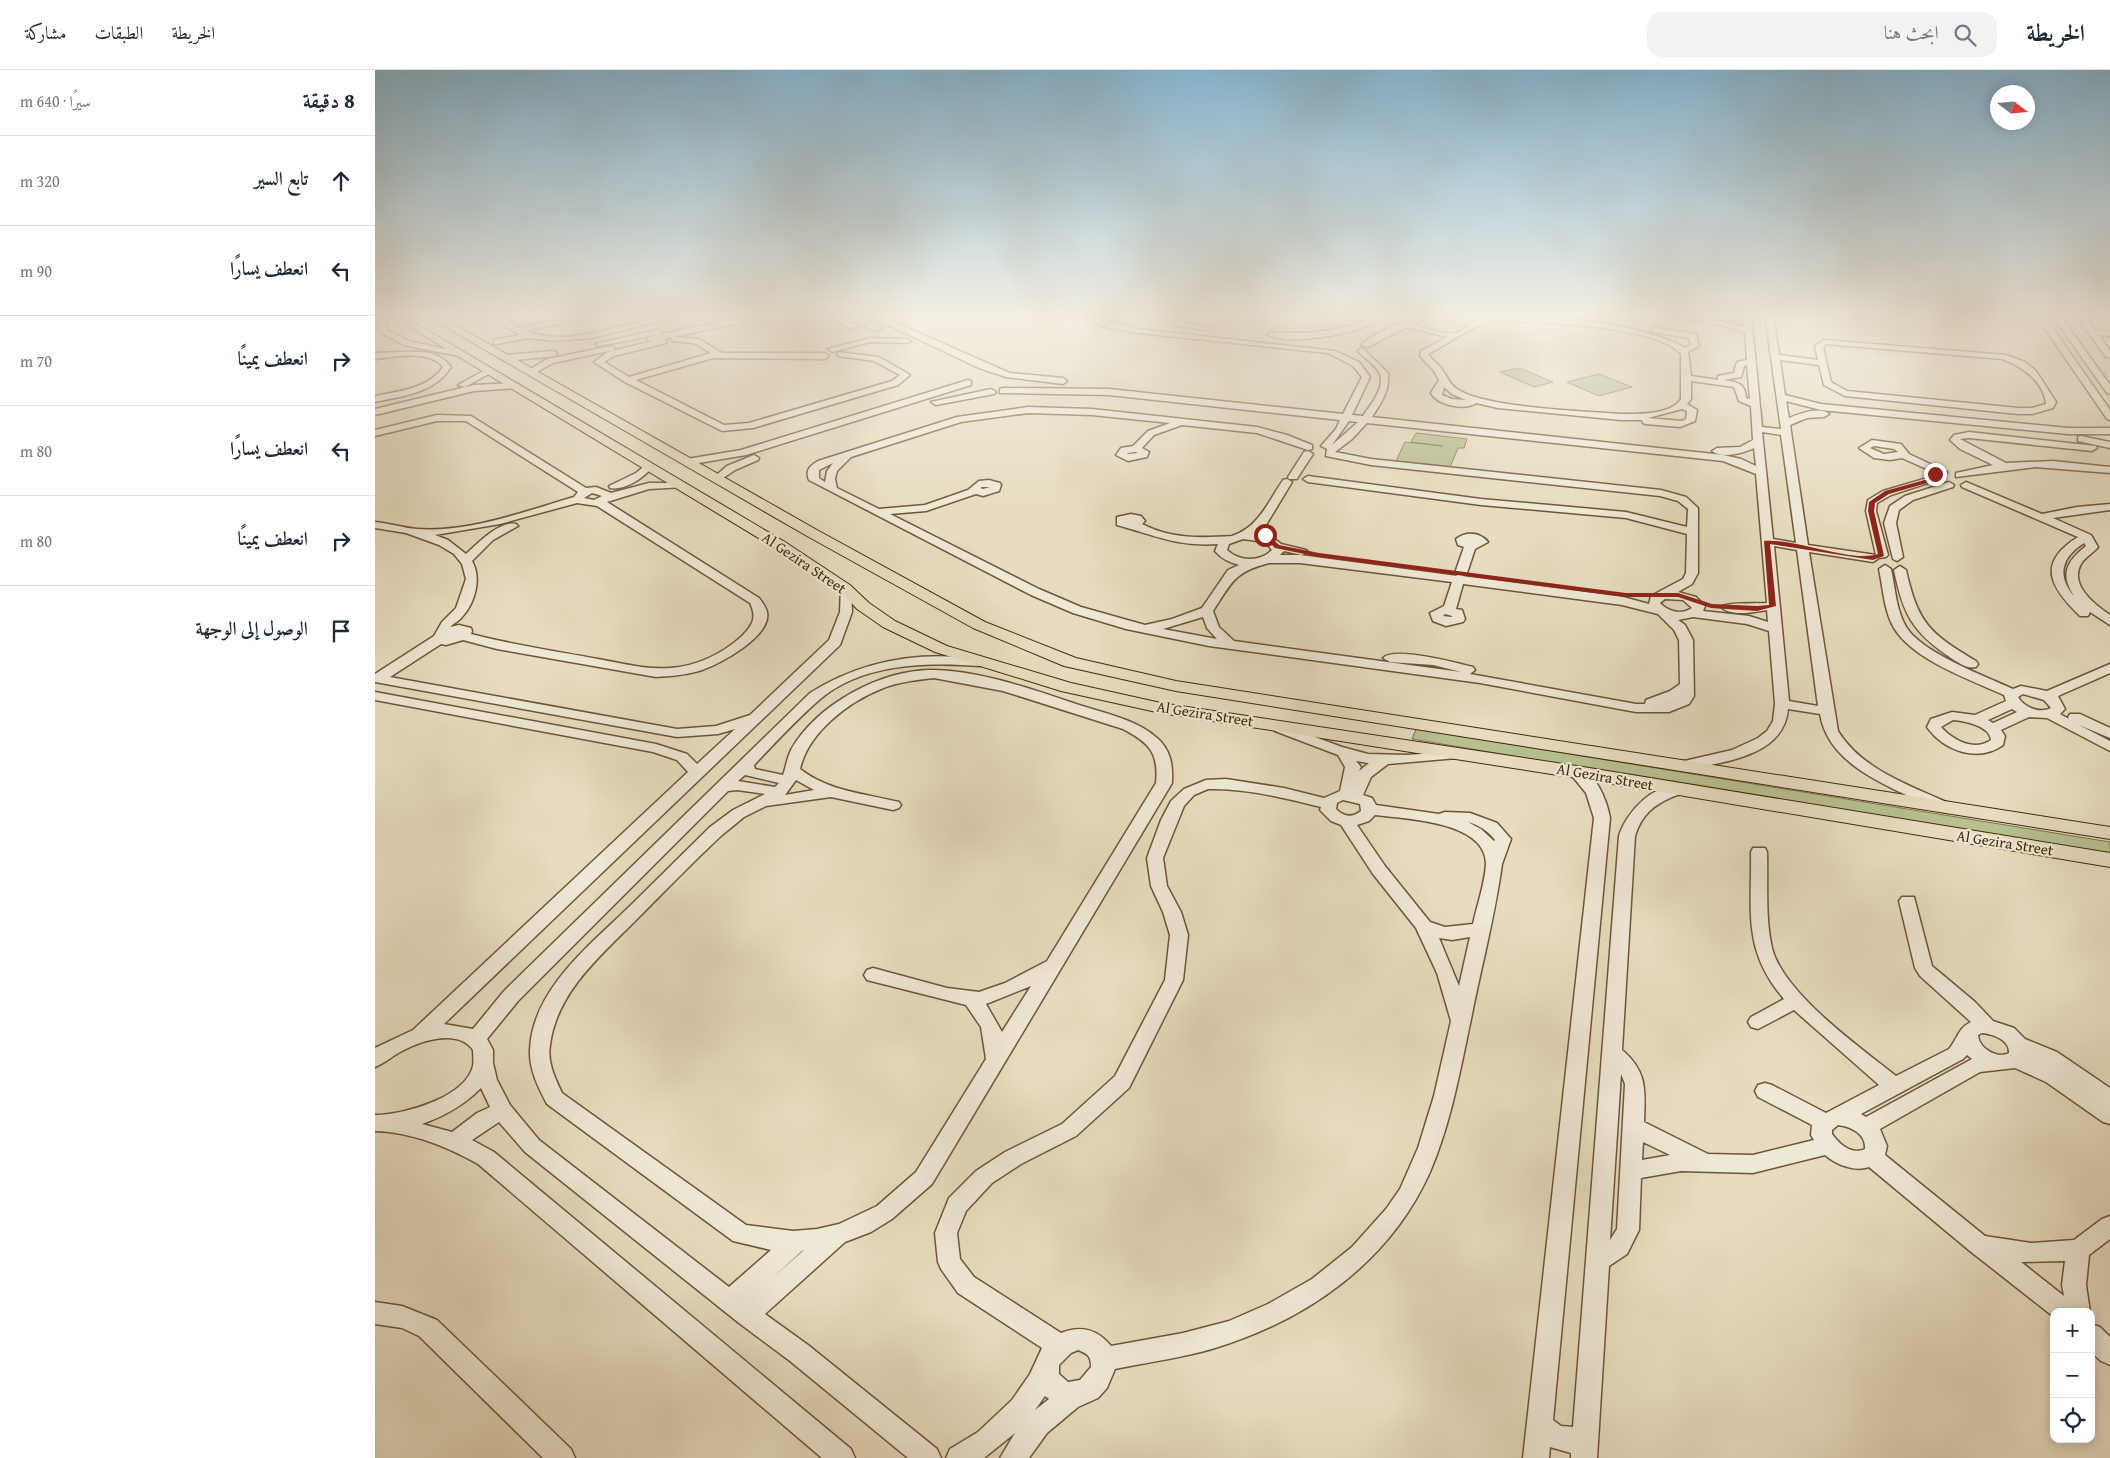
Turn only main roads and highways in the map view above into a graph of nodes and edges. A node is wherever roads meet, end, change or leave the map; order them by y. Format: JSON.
{"nodes":[{"id":1,"x":503,"y":379,"type":"edge"},
{"id":2,"x":542,"y":379,"type":"edge"},
{"id":3,"x":606,"y":415,"type":"junction"},
{"id":4,"x":576,"y":422,"type":"junction"},
{"id":5,"x":620,"y":423,"type":"junction"},
{"id":6,"x":591,"y":431,"type":"junction"},
{"id":7,"x":1200,"y":689,"type":"junction"},
{"id":8,"x":1233,"y":694,"type":"junction"},
{"id":9,"x":1190,"y":712,"type":"junction"},
{"id":10,"x":1220,"y":717,"type":"junction"},
{"id":11,"x":2110,"y":833,"type":"edge"},
{"id":12,"x":2110,"y":860,"type":"edge"}],
"edges":[{"from":1,"to":4,"type":"main road","name":"Al Gezira Street"},
{"from":2,"to":3,"type":"main road","name":"Al Gezira Street"},
{"from":3,"to":4,"type":"main road"},
{"from":3,"to":5,"type":"main road","name":"Al Gezira Street"},
{"from":4,"to":6,"type":"main road","name":"Al Gezira Street"},
{"from":5,"to":6,"type":"main road"},
{"from":5,"to":7,"type":"main road","name":"Al Gezira Street"},
{"from":6,"to":9,"type":"main road","name":"Al Gezira Street"},
{"from":7,"to":8,"type":"main road","name":"Al Gezira Street"},
{"from":7,"to":9,"type":"main road"},
{"from":8,"to":10,"type":"main road"},
{"from":8,"to":11,"type":"main road","name":"Al Gezira Street"},
{"from":9,"to":10,"type":"main road","name":"Al Gezira Street"},
{"from":10,"to":12,"type":"main road","name":"Al Gezira Street"}]}
